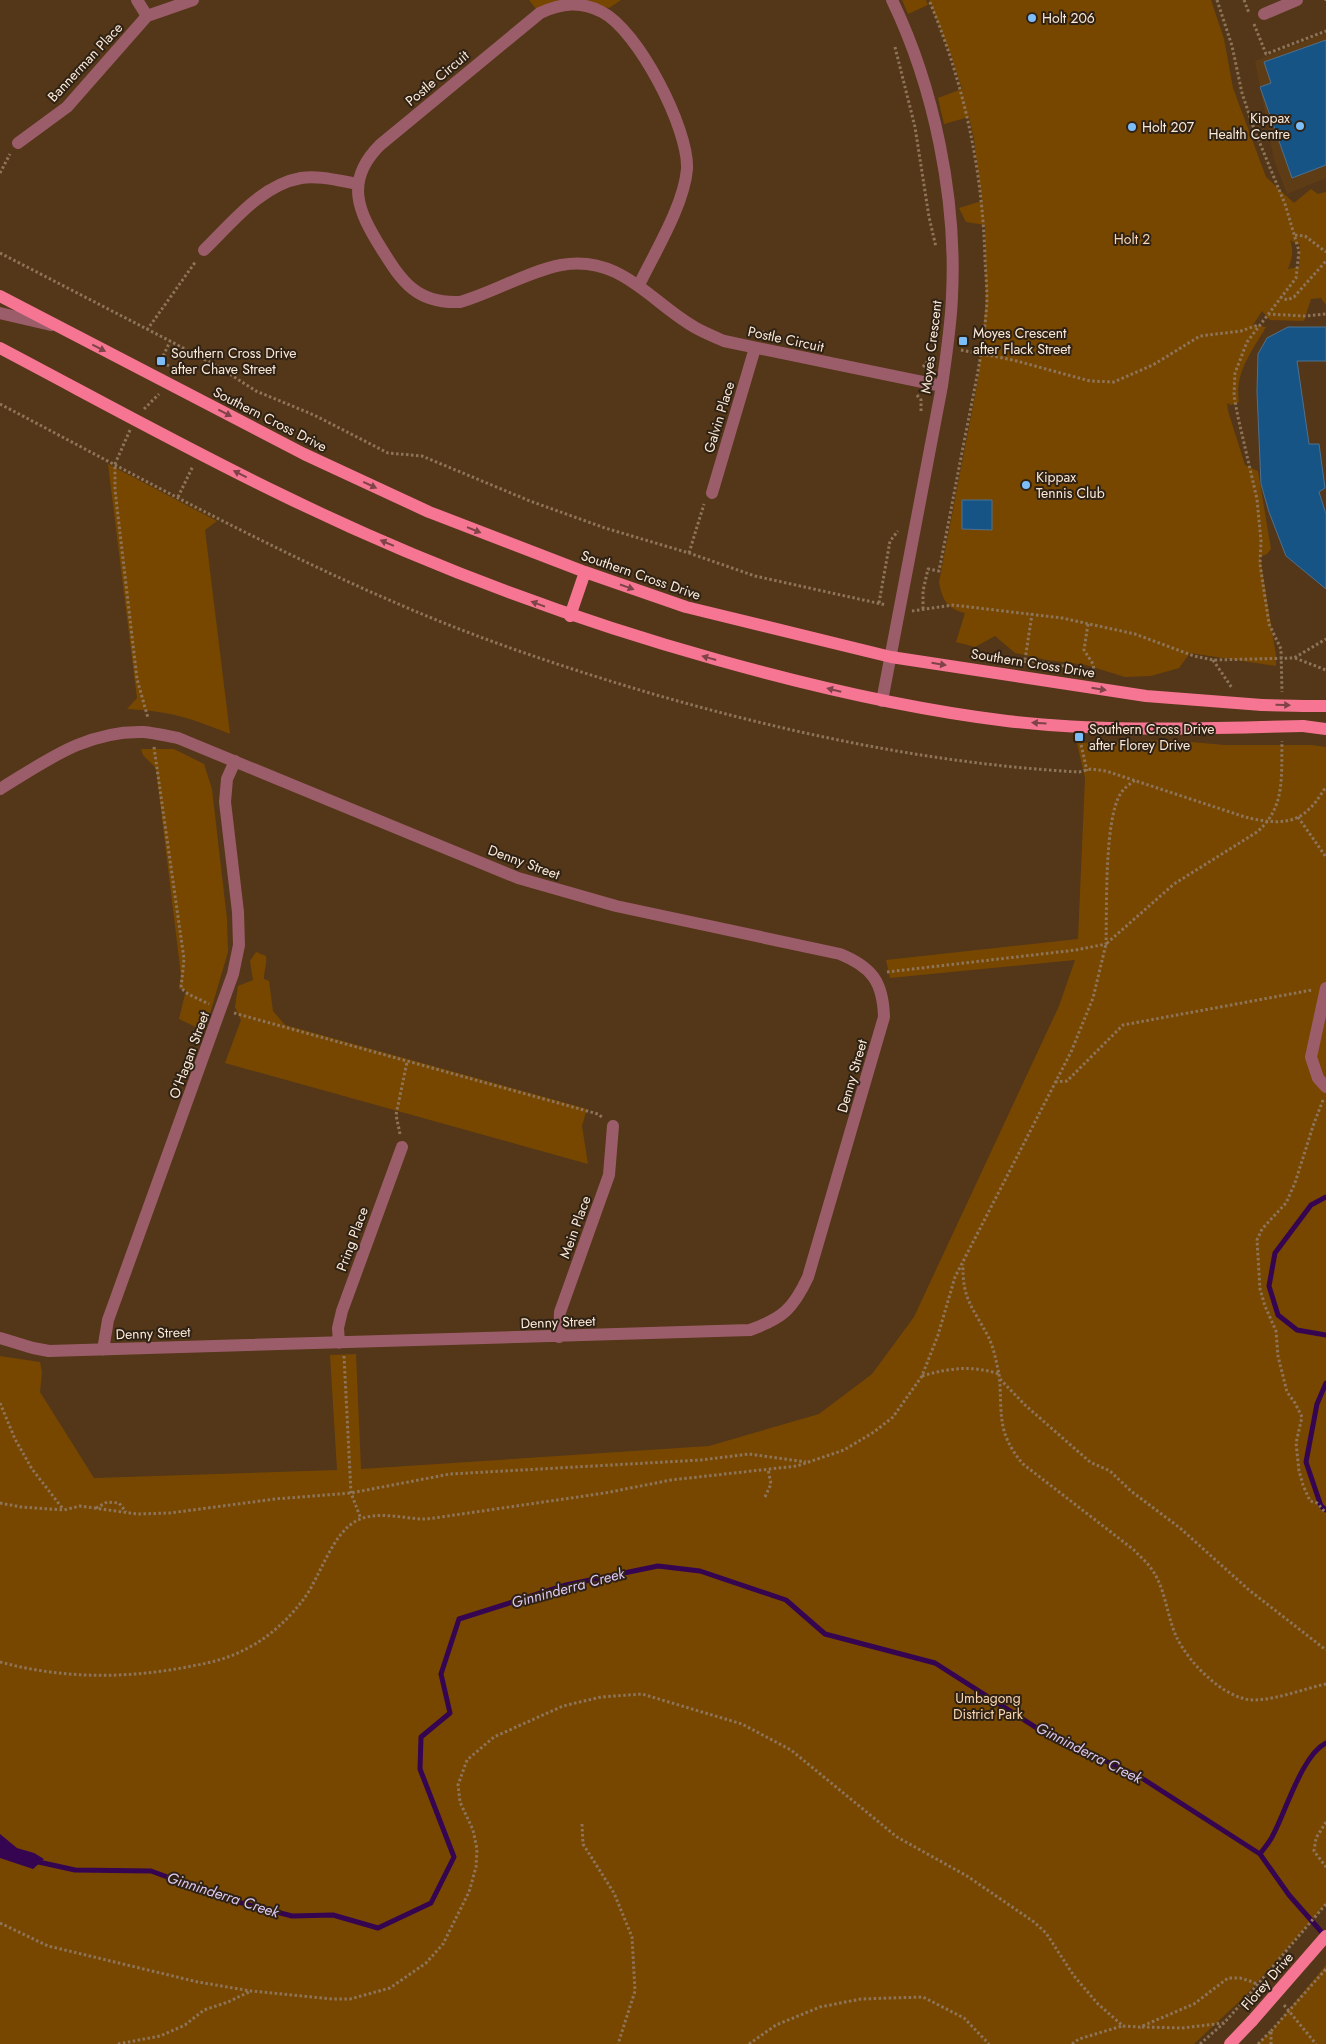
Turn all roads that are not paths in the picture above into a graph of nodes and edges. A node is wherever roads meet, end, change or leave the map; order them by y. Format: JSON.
{"nodes":[{"id":1,"x":137,"y":0,"type":"edge"},
{"id":2,"x":193,"y":0,"type":"edge"},
{"id":3,"x":892,"y":0,"type":"edge"},
{"id":4,"x":1297,"y":0,"type":"edge"},
{"id":5,"x":1264,"y":14,"type":"dead end"},
{"id":6,"x":147,"y":16,"type":"junction"},
{"id":7,"x":18,"y":143,"type":"road end"},
{"id":8,"x":358,"y":184,"type":"junction"},
{"id":9,"x":204,"y":250,"type":"road end"},
{"id":10,"x":639,"y":285,"type":"junction"},
{"id":11,"x":0,"y":296,"type":"edge"},
{"id":12,"x":0,"y":313,"type":"edge"},
{"id":13,"x":56,"y":326,"type":"junction"},
{"id":14,"x":0,"y":348,"type":"edge"},
{"id":15,"x":755,"y":348,"type":"junction"},
{"id":16,"x":0,"y":358,"type":"edge"},
{"id":17,"x":21,"y":359,"type":"junction"},
{"id":18,"x":942,"y":386,"type":"junction"},
{"id":19,"x":712,"y":493,"type":"road end"},
{"id":20,"x":585,"y":572,"type":"junction"},
{"id":21,"x":570,"y":616,"type":"junction"},
{"id":22,"x":891,"y":657,"type":"junction"},
{"id":23,"x":882,"y":701,"type":"junction"},
{"id":24,"x":1326,"y":706,"type":"edge"},
{"id":25,"x":1326,"y":728,"type":"edge"},
{"id":26,"x":235,"y":761,"type":"junction"},
{"id":27,"x":0,"y":790,"type":"edge"},
{"id":28,"x":1325,"y":988,"type":"edge"},
{"id":29,"x":1326,"y":1087,"type":"edge"},
{"id":30,"x":613,"y":1126,"type":"road end"},
{"id":31,"x":402,"y":1147,"type":"road end"},
{"id":32,"x":559,"y":1337,"type":"junction"},
{"id":33,"x":0,"y":1338,"type":"edge"},
{"id":34,"x":341,"y":1343,"type":"junction"},
{"id":35,"x":103,"y":1350,"type":"junction"},
{"id":36,"x":1326,"y":1936,"type":"edge"},
{"id":37,"x":1230,"y":2044,"type":"edge"}],
"edges":[{"from":1,"to":6,"type":"street"},
{"from":2,"to":6,"type":"street","name":"Bannerman Place"},
{"from":3,"to":18,"type":"street","name":"Moyes Crescent"},
{"from":4,"to":5,"type":"street"},
{"from":6,"to":7,"type":"street","name":"Bannerman Place"},
{"from":8,"to":9,"type":"street"},
{"from":8,"to":10,"type":"street","name":"Postle Circuit"},
{"from":8,"to":10,"type":"street","name":"Postle Circuit"},
{"from":10,"to":15,"type":"street","name":"Postle Circuit"},
{"from":11,"to":13,"type":"main road","name":"Southern Cross Drive"},
{"from":12,"to":13,"type":"street"},
{"from":13,"to":20,"type":"main road","name":"Southern Cross Drive","one_way":true},
{"from":14,"to":17,"type":"main road"},
{"from":15,"to":18,"type":"street","name":"Postle Circuit"},
{"from":15,"to":19,"type":"street","name":"Galvin Place"},
{"from":16,"to":17,"type":"main road"},
{"from":21,"to":17,"type":"main road","one_way":true},
{"from":18,"to":22,"type":"street","name":"Moyes Crescent"},
{"from":20,"to":21,"type":"main road"},
{"from":20,"to":22,"type":"main road","name":"Southern Cross Drive","one_way":true},
{"from":23,"to":21,"type":"main road","one_way":true},
{"from":22,"to":23,"type":"street","name":"Moyes Crescent"},
{"from":22,"to":24,"type":"main road","name":"Southern Cross Drive","one_way":true,"bridge":true},
{"from":25,"to":23,"type":"main road","one_way":true,"bridge":true},
{"from":26,"to":27,"type":"street","name":"Denny Street"},
{"from":26,"to":32,"type":"street","name":"Denny Street"},
{"from":26,"to":35,"type":"street","name":"O'Hagan Street"},
{"from":28,"to":29,"type":"street"},
{"from":30,"to":32,"type":"street","name":"Mein Place"},
{"from":31,"to":34,"type":"street","name":"Pring Place"},
{"from":32,"to":34,"type":"street","name":"Denny Street"},
{"from":33,"to":35,"type":"street","name":"Denny Street"},
{"from":34,"to":35,"type":"street","name":"Denny Street"},
{"from":36,"to":37,"type":"main road","name":"Florey Drive","bridge":true}]}
